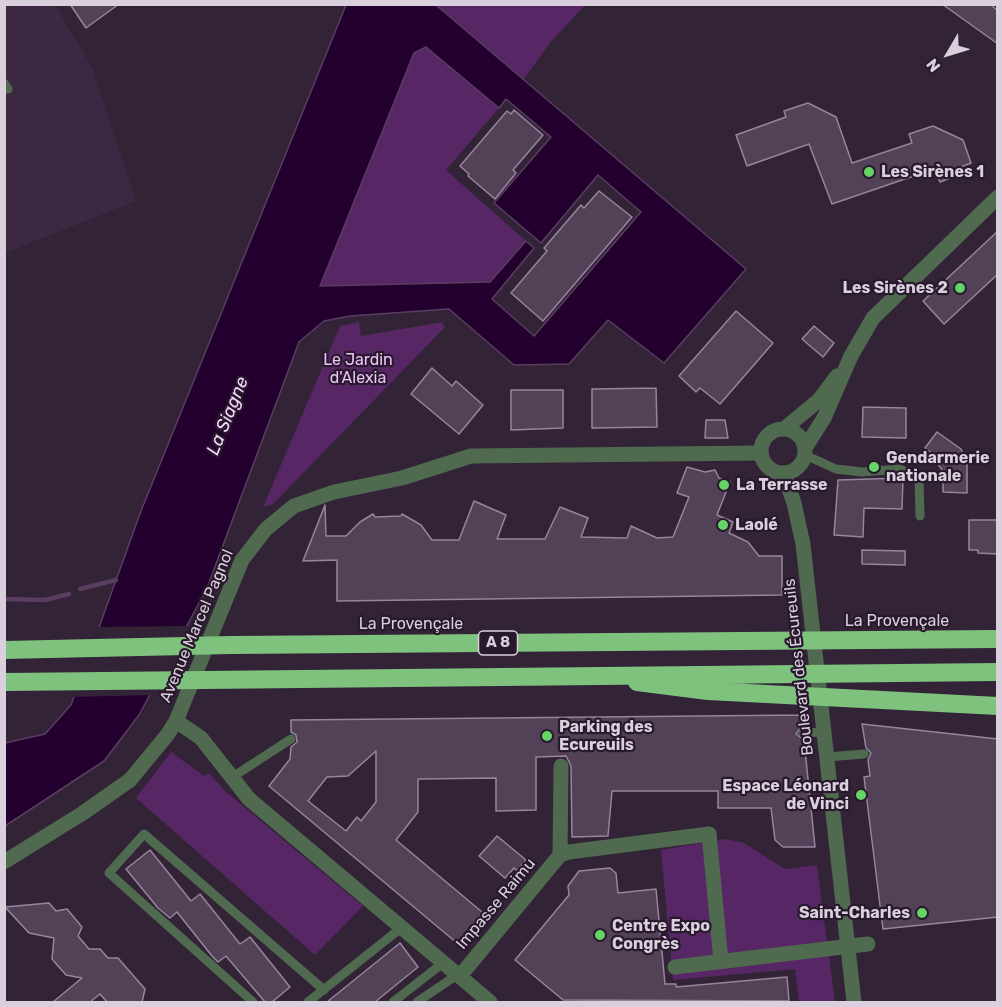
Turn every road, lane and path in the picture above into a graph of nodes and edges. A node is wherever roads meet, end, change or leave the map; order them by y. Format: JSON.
{"nodes":[{"id":1,"x":998,"y":196,"type":"edge"},
{"id":2,"x":851,"y":356,"type":"junction"},
{"id":3,"x":784,"y":429,"type":"junction"},
{"id":4,"x":805,"y":451,"type":"junction"},
{"id":5,"x":761,"y":453,"type":"junction"},
{"id":6,"x":784,"y":474,"type":"junction"},
{"id":7,"x":920,"y":516,"type":"dead end"},
{"id":8,"x":998,"y":639,"type":"edge"},
{"id":9,"x":4,"y":650,"type":"edge"},
{"id":10,"x":998,"y":672,"type":"edge"},
{"id":11,"x":588,"y":674,"type":"junction"},
{"id":12,"x":4,"y":682,"type":"edge"},
{"id":13,"x":998,"y":706,"type":"edge"},
{"id":14,"x":176,"y":721,"type":"junction"},
{"id":15,"x":824,"y":732,"type":"junction"},
{"id":16,"x":803,"y":733,"type":"dead end"},
{"id":17,"x":291,"y":739,"type":"dead end"},
{"id":18,"x":864,"y":754,"type":"dead end"},
{"id":19,"x":826,"y":757,"type":"junction"},
{"id":20,"x":561,"y":766,"type":"dead end"},
{"id":21,"x":231,"y":778,"type":"junction"},
{"id":22,"x":560,"y":855,"type":"junction"},
{"id":23,"x":4,"y":862,"type":"edge"},
{"id":24,"x":401,"y":928,"type":"junction"},
{"id":25,"x":868,"y":944,"type":"dead end"},
{"id":26,"x":848,"y":946,"type":"junction"},
{"id":27,"x":721,"y":961,"type":"junction"},
{"id":28,"x":443,"y":963,"type":"junction"},
{"id":29,"x":675,"y":967,"type":"dead end"},
{"id":30,"x":458,"y":975,"type":"junction"},
{"id":31,"x":324,"y":990,"type":"junction"},
{"id":32,"x":253,"y":1002,"type":"edge"},
{"id":33,"x":309,"y":1002,"type":"edge"},
{"id":34,"x":393,"y":1002,"type":"edge"},
{"id":35,"x":417,"y":1002,"type":"edge"},
{"id":36,"x":490,"y":1002,"type":"edge"},
{"id":37,"x":854,"y":1002,"type":"edge"}],
"edges":[{"from":1,"to":2,"type":"street"},
{"from":2,"to":3,"type":"street"},
{"from":2,"to":4,"type":"street"},
{"from":3,"to":4,"type":"street"},
{"from":3,"to":5,"type":"street"},
{"from":4,"to":6,"type":"street"},
{"from":4,"to":7,"type":"lane"},
{"from":5,"to":6,"type":"street"},
{"from":5,"to":14,"type":"street","name":"Avenue Marcel Pagnol"},
{"from":6,"to":15,"type":"street","name":"Boulevard des Écureuils"},
{"from":8,"to":9,"type":"highway","name":"La Provençale","number":"A 8"},
{"from":10,"to":11,"type":"highway","number":"A 8"},
{"from":11,"to":12,"type":"highway","number":"A 8"},
{"from":11,"to":13,"type":"highway"},
{"from":14,"to":21,"type":"street","name":"Avenue Marcel Pagnol"},
{"from":14,"to":23,"type":"street"},
{"from":15,"to":16,"type":"lane"},
{"from":15,"to":19,"type":"street","name":"Boulevard des Écureuils"},
{"from":17,"to":21,"type":"lane"},
{"from":18,"to":19,"type":"lane"},
{"from":19,"to":26,"type":"street","name":"Boulevard des Écureuils"},
{"from":20,"to":22,"type":"street","name":"Impasse Raimu"},
{"from":21,"to":24,"type":"street","name":"Avenue Marcel Pagnol"},
{"from":22,"to":27,"type":"street","name":"Impasse Raimu"},
{"from":22,"to":30,"type":"street","name":"Impasse Raimu"},
{"from":24,"to":28,"type":"street","name":"Avenue Marcel Pagnol"},
{"from":24,"to":31,"type":"lane"},
{"from":25,"to":26,"type":"street"},
{"from":26,"to":27,"type":"street"},
{"from":26,"to":37,"type":"street","name":"Boulevard des Écureuils"},
{"from":27,"to":29,"type":"street"},
{"from":28,"to":30,"type":"street","name":"Avenue Marcel Pagnol"},
{"from":28,"to":34,"type":"lane"},
{"from":30,"to":35,"type":"lane"},
{"from":30,"to":36,"type":"street","name":"Avenue Marcel Pagnol"},
{"from":31,"to":32,"type":"lane"},
{"from":31,"to":33,"type":"lane"}]}
